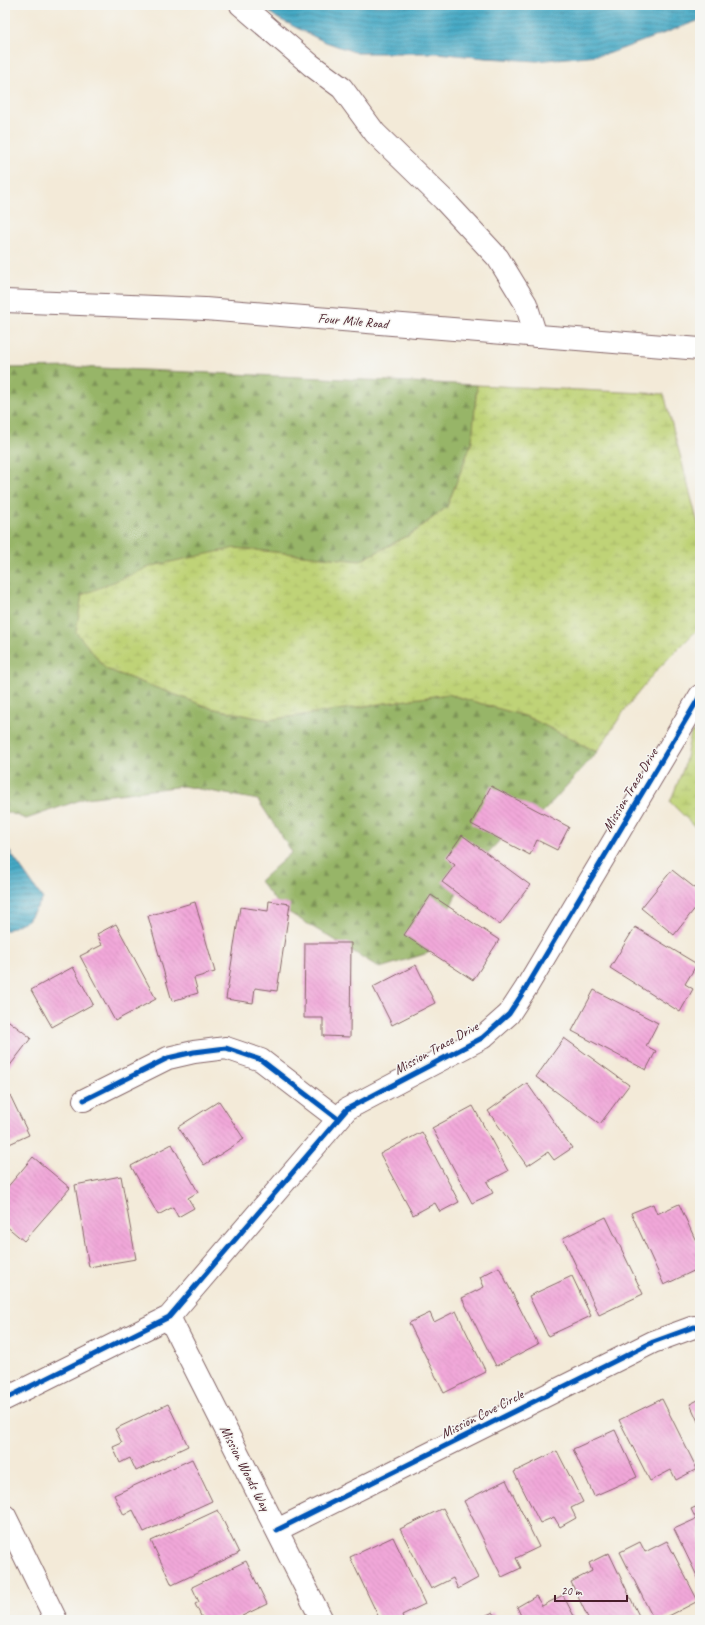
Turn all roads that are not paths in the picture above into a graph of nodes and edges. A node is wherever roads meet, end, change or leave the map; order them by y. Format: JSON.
{"nodes":[{"id":1,"x":241,"y":5,"type":"edge"},
{"id":2,"x":5,"y":301,"type":"edge"},
{"id":3,"x":536,"y":336,"type":"junction"},
{"id":4,"x":700,"y":349,"type":"edge"},
{"id":5,"x":700,"y":696,"type":"edge"},
{"id":6,"x":84,"y":1100,"type":"dead end"},
{"id":7,"x":338,"y":1119,"type":"junction"},
{"id":8,"x":169,"y":1317,"type":"junction"},
{"id":9,"x":700,"y":1328,"type":"edge"},
{"id":10,"x":5,"y":1399,"type":"edge"},
{"id":11,"x":5,"y":1516,"type":"edge"},
{"id":12,"x":276,"y":1530,"type":"junction"},
{"id":13,"x":56,"y":1620,"type":"edge"},
{"id":14,"x":322,"y":1620,"type":"edge"}],
"edges":[{"from":1,"to":3,"type":"street"},
{"from":2,"to":3,"type":"street","name":"Four Mile Road"},
{"from":3,"to":4,"type":"street","name":"Four Mile Road"},
{"from":5,"to":7,"type":"street","name":"Mission Trace Drive"},
{"from":6,"to":7,"type":"street"},
{"from":7,"to":8,"type":"street","name":"Mission Trace Drive"},
{"from":8,"to":10,"type":"street"},
{"from":8,"to":12,"type":"street","name":"Mission Woods Way"},
{"from":9,"to":12,"type":"street","name":"Mission Cove Circle"},
{"from":11,"to":13,"type":"street"},
{"from":12,"to":14,"type":"street","name":"Mission Woods Way"}]}
